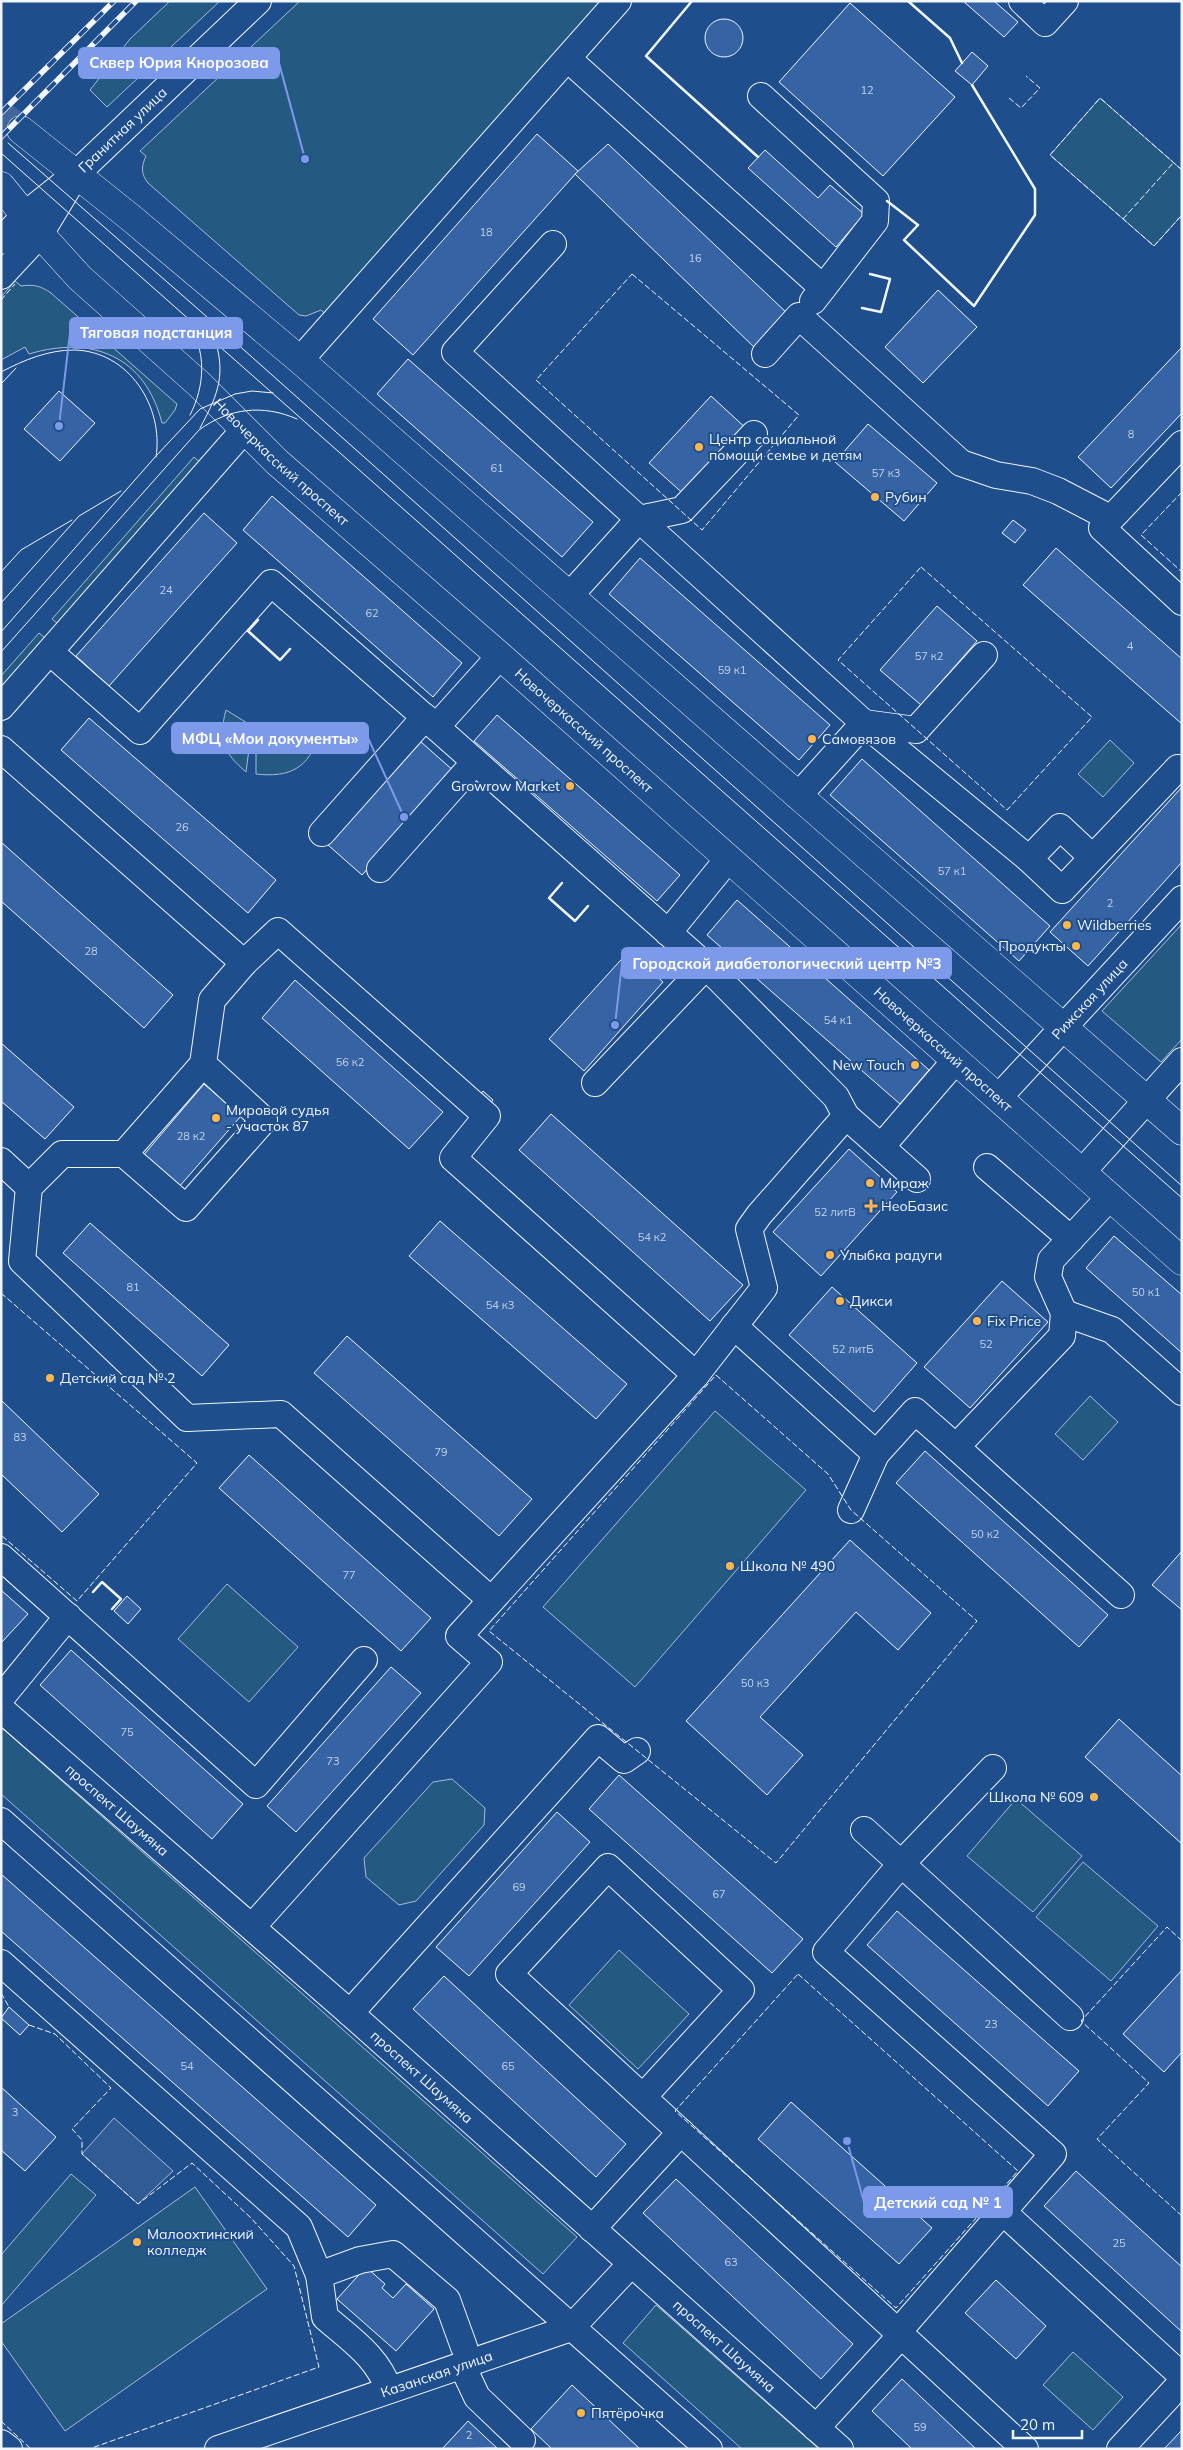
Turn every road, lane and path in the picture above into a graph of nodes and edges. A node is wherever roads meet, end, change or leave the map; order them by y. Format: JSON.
{"nodes":[{"id":1,"x":258,"y":1,"type":"edge"},
{"id":2,"x":618,"y":1,"type":"edge"},
{"id":3,"x":1022,"y":1,"type":"edge"},
{"id":4,"x":1065,"y":1,"type":"edge"},
{"id":5,"x":568,"y":59,"type":"junction"},
{"id":6,"x":761,"y":96,"type":"dead end"},
{"id":7,"x":21,"y":130,"type":"tunnel mouth"},
{"id":8,"x":75,"y":175,"type":"junction"},
{"id":9,"x":1,"y":186,"type":"edge"},
{"id":10,"x":33,"y":224,"type":"junction"},
{"id":11,"x":1,"y":241,"type":"edge"},
{"id":12,"x":553,"y":244,"type":"dead end"},
{"id":13,"x":1,"y":276,"type":"edge"},
{"id":14,"x":824,"y":288,"type":"junction"},
{"id":15,"x":799,"y":316,"type":"junction"},
{"id":16,"x":765,"y":354,"type":"dead end"},
{"id":17,"x":300,"y":360,"type":"junction"},
{"id":18,"x":244,"y":430,"type":"junction"},
{"id":19,"x":754,"y":434,"type":"dead end"},
{"id":20,"x":1182,"y":444,"type":"edge"},
{"id":21,"x":1110,"y":518,"type":"junction"},
{"id":22,"x":640,"y":519,"type":"junction"},
{"id":23,"x":571,"y":594,"type":"junction"},
{"id":24,"x":1182,"y":602,"type":"edge"},
{"id":25,"x":50,"y":652,"type":"junction"},
{"id":26,"x":500,"y":656,"type":"junction"},
{"id":27,"x":984,"y":656,"type":"dead end"},
{"id":28,"x":1,"y":707,"type":"edge"},
{"id":29,"x":430,"y":722,"type":"junction"},
{"id":30,"x":864,"y":723,"type":"junction"},
{"id":31,"x":1,"y":749,"type":"edge"},
{"id":32,"x":475,"y":762,"type":"junction"},
{"id":33,"x":1178,"y":768,"type":"dead end"},
{"id":34,"x":798,"y":796,"type":"junction"},
{"id":35,"x":322,"y":833,"type":"dead end"},
{"id":36,"x":1092,"y":857,"type":"junction"},
{"id":37,"x":728,"y":859,"type":"junction"},
{"id":38,"x":1029,"y":859,"type":"junction"},
{"id":39,"x":380,"y":869,"type":"dead end"},
{"id":40,"x":1182,"y":899,"type":"edge"},
{"id":41,"x":668,"y":932,"type":"junction"},
{"id":42,"x":244,"y":963,"type":"junction"},
{"id":43,"x":706,"y":966,"type":"junction"},
{"id":44,"x":1064,"y":1027,"type":"junction"},
{"id":45,"x":956,"y":1060,"type":"junction"},
{"id":46,"x":1182,"y":1061,"type":"edge"},
{"id":47,"x":203,"y":1064,"type":"junction"},
{"id":48,"x":595,"y":1082,"type":"dead end"},
{"id":49,"x":998,"y":1098,"type":"junction"},
{"id":50,"x":1147,"y":1100,"type":"junction"},
{"id":51,"x":846,"y":1116,"type":"junction"},
{"id":52,"x":1182,"y":1131,"type":"edge"},
{"id":53,"x":881,"y":1147,"type":"junction"},
{"id":54,"x":124,"y":1154,"type":"junction"},
{"id":55,"x":1,"y":1160,"type":"edge"},
{"id":56,"x":986,"y":1167,"type":"dead end"},
{"id":57,"x":1082,"y":1172,"type":"junction"},
{"id":58,"x":917,"y":1179,"type":"dead end"},
{"id":59,"x":29,"y":1187,"type":"junction"},
{"id":60,"x":1110,"y":1197,"type":"junction"},
{"id":61,"x":1071,"y":1239,"type":"junction"},
{"id":62,"x":1182,"y":1261,"type":"edge"},
{"id":63,"x":1064,"y":1313,"type":"junction"},
{"id":64,"x":734,"y":1326,"type":"junction"},
{"id":65,"x":696,"y":1375,"type":"junction"},
{"id":66,"x":1182,"y":1392,"type":"edge"},
{"id":67,"x":956,"y":1447,"type":"junction"},
{"id":68,"x":876,"y":1454,"type":"junction"},
{"id":69,"x":851,"y":1510,"type":"dead end"},
{"id":70,"x":1,"y":1557,"type":"edge"},
{"id":71,"x":1121,"y":1595,"type":"dead end"},
{"id":72,"x":491,"y":1600,"type":"junction"},
{"id":73,"x":68,"y":1616,"type":"junction"},
{"id":74,"x":364,"y":1660,"type":"dead end"},
{"id":75,"x":1,"y":1698,"type":"edge"},
{"id":76,"x":1,"y":1709,"type":"edge"},
{"id":77,"x":637,"y":1751,"type":"dead end"},
{"id":78,"x":993,"y":1768,"type":"dead end"},
{"id":79,"x":1,"y":1821,"type":"edge"},
{"id":80,"x":864,"y":1830,"type":"dead end"},
{"id":81,"x":901,"y":1864,"type":"junction"},
{"id":82,"x":252,"y":1927,"type":"junction"},
{"id":83,"x":1,"y":1963,"type":"edge"},
{"id":84,"x":350,"y":2014,"type":"junction"},
{"id":85,"x":1070,"y":2017,"type":"dead end"},
{"id":86,"x":642,"y":2097,"type":"junction"},
{"id":87,"x":681,"y":2132,"type":"junction"},
{"id":88,"x":1003,"y":2212,"type":"junction"},
{"id":89,"x":592,"y":2229,"type":"junction"},
{"id":90,"x":631,"y":2264,"type":"junction"},
{"id":91,"x":319,"y":2275,"type":"junction"},
{"id":92,"x":571,"y":2328,"type":"junction"},
{"id":93,"x":898,"y":2332,"type":"junction"},
{"id":94,"x":463,"y":2356,"type":"junction"},
{"id":95,"x":1182,"y":2376,"type":"edge"},
{"id":96,"x":1182,"y":2382,"type":"edge"},
{"id":97,"x":389,"y":2390,"type":"junction"},
{"id":98,"x":816,"y":2428,"type":"junction"},
{"id":99,"x":1,"y":2442,"type":"edge"},
{"id":100,"x":247,"y":2444,"type":"edge"},
{"id":101,"x":523,"y":2446,"type":"edge"},
{"id":102,"x":8,"y":2449,"type":"edge"},
{"id":103,"x":218,"y":2449,"type":"edge"},
{"id":104,"x":709,"y":2449,"type":"edge"},
{"id":105,"x":840,"y":2449,"type":"edge"},
{"id":106,"x":1025,"y":2449,"type":"edge"},
{"id":107,"x":1120,"y":2449,"type":"edge"}],
"edges":[{"from":1,"to":8,"type":"street","name":"Гранитная улица"},
{"from":2,"to":5,"type":"street"},
{"from":3,"to":4,"type":"street"},
{"from":5,"to":14,"type":"street"},
{"from":5,"to":17,"type":"street"},
{"from":6,"to":14,"type":"street"},
{"from":7,"to":8,"type":"main road"},
{"from":8,"to":10,"type":"street","name":"Гранитная улица"},
{"from":8,"to":17,"type":"main road"},
{"from":9,"to":10,"type":"main road","name":"Новочеркасский проспект"},
{"from":10,"to":11,"type":"street","name":"Гранитная улица"},
{"from":10,"to":13,"type":"street","name":"Гранитная улица"},
{"from":10,"to":18,"type":"main road","name":"Новочеркасский проспект"},
{"from":12,"to":22,"type":"street"},
{"from":14,"to":15,"type":"street"},
{"from":15,"to":16,"type":"street"},
{"from":15,"to":21,"type":"street"},
{"from":17,"to":23,"type":"main road"},
{"from":18,"to":25,"type":"street"},
{"from":18,"to":26,"type":"main road","name":"Новочеркасский проспект"},
{"from":19,"to":22,"type":"street"},
{"from":20,"to":21,"type":"street"},
{"from":21,"to":24,"type":"street"},
{"from":22,"to":23,"type":"street"},
{"from":22,"to":30,"type":"street"},
{"from":23,"to":34,"type":"main road"},
{"from":25,"to":28,"type":"street"},
{"from":25,"to":29,"type":"street"},
{"from":26,"to":29,"type":"street"},
{"from":26,"to":37,"type":"main road","name":"Новочеркасский проспект"},
{"from":27,"to":30,"type":"street"},
{"from":29,"to":32,"type":"street"},
{"from":29,"to":35,"type":"street"},
{"from":30,"to":34,"type":"street"},
{"from":30,"to":38,"type":"street"},
{"from":31,"to":42,"type":"street"},
{"from":32,"to":39,"type":"street"},
{"from":32,"to":41,"type":"street"},
{"from":33,"to":36,"type":"street"},
{"from":34,"to":44,"type":"main road"},
{"from":36,"to":38,"type":"street"},
{"from":36,"to":38,"type":"street"},
{"from":37,"to":41,"type":"street"},
{"from":37,"to":45,"type":"main road","name":"Новочеркасский проспект"},
{"from":40,"to":44,"type":"street","name":"Рижская улица"},
{"from":41,"to":43,"type":"street"},
{"from":42,"to":47,"type":"street"},
{"from":42,"to":65,"type":"street"},
{"from":43,"to":48,"type":"street"},
{"from":43,"to":51,"type":"street"},
{"from":44,"to":49,"type":"street","name":"Рижская улица"},
{"from":44,"to":50,"type":"main road"},
{"from":45,"to":49,"type":"main road","name":"Новочеркасский проспект"},
{"from":45,"to":53,"type":"street"},
{"from":46,"to":50,"type":"street"},
{"from":47,"to":54,"type":"street"},
{"from":47,"to":54,"type":"street"},
{"from":49,"to":57,"type":"main road","name":"Новочеркасский проспект"},
{"from":50,"to":52,"type":"main road"},
{"from":50,"to":57,"type":"street"},
{"from":51,"to":53,"type":"street"},
{"from":51,"to":64,"type":"street"},
{"from":53,"to":58,"type":"street"},
{"from":54,"to":59,"type":"street"},
{"from":55,"to":59,"type":"street"},
{"from":56,"to":61,"type":"street"},
{"from":57,"to":60,"type":"main road","name":"Новочеркасский проспект"},
{"from":59,"to":72,"type":"street"},
{"from":60,"to":61,"type":"street"},
{"from":60,"to":62,"type":"main road","name":"Новочеркасский проспект"},
{"from":61,"to":63,"type":"street"},
{"from":63,"to":66,"type":"street"},
{"from":63,"to":67,"type":"street"},
{"from":64,"to":65,"type":"street"},
{"from":64,"to":68,"type":"street"},
{"from":65,"to":72,"type":"street"},
{"from":67,"to":68,"type":"street"},
{"from":67,"to":71,"type":"street"},
{"from":68,"to":69,"type":"street"},
{"from":70,"to":73,"type":"street"},
{"from":72,"to":82,"type":"street"},
{"from":73,"to":74,"type":"street"},
{"from":73,"to":75,"type":"street"},
{"from":76,"to":82,"type":"street","name":"проспект Шаумяна"},
{"from":77,"to":84,"type":"street"},
{"from":78,"to":81,"type":"street"},
{"from":79,"to":92,"type":"street"},
{"from":80,"to":81,"type":"street"},
{"from":81,"to":85,"type":"street"},
{"from":81,"to":88,"type":"street"},
{"from":82,"to":84,"type":"street","name":"проспект Шаумяна"},
{"from":83,"to":91,"type":"street"},
{"from":84,"to":89,"type":"street","name":"проспект Шаумяна"},
{"from":86,"to":86,"type":"street"},
{"from":86,"to":87,"type":"street"},
{"from":87,"to":89,"type":"street"},
{"from":87,"to":93,"type":"street"},
{"from":88,"to":93,"type":"street"},
{"from":88,"to":95,"type":"street"},
{"from":89,"to":90,"type":"street","name":"проспект Шаумяна"},
{"from":90,"to":92,"type":"street","name":"Казанская улица"},
{"from":90,"to":98,"type":"street","name":"проспект Шаумяна"},
{"from":91,"to":94,"type":"street"},
{"from":91,"to":97,"type":"street"},
{"from":92,"to":94,"type":"street","name":"Казанская улица"},
{"from":92,"to":104,"type":"street"},
{"from":93,"to":98,"type":"street"},
{"from":93,"to":106,"type":"street"},
{"from":94,"to":97,"type":"street","name":"Казанская улица"},
{"from":94,"to":101,"type":"street"},
{"from":96,"to":107,"type":"street"},
{"from":97,"to":100,"type":"street","name":"Казанская улица"},
{"from":98,"to":105,"type":"street","name":"проспект Шаумяна"},
{"from":99,"to":102,"type":"street"},
{"from":100,"to":103,"type":"street","name":"Казанская улица"}]}
